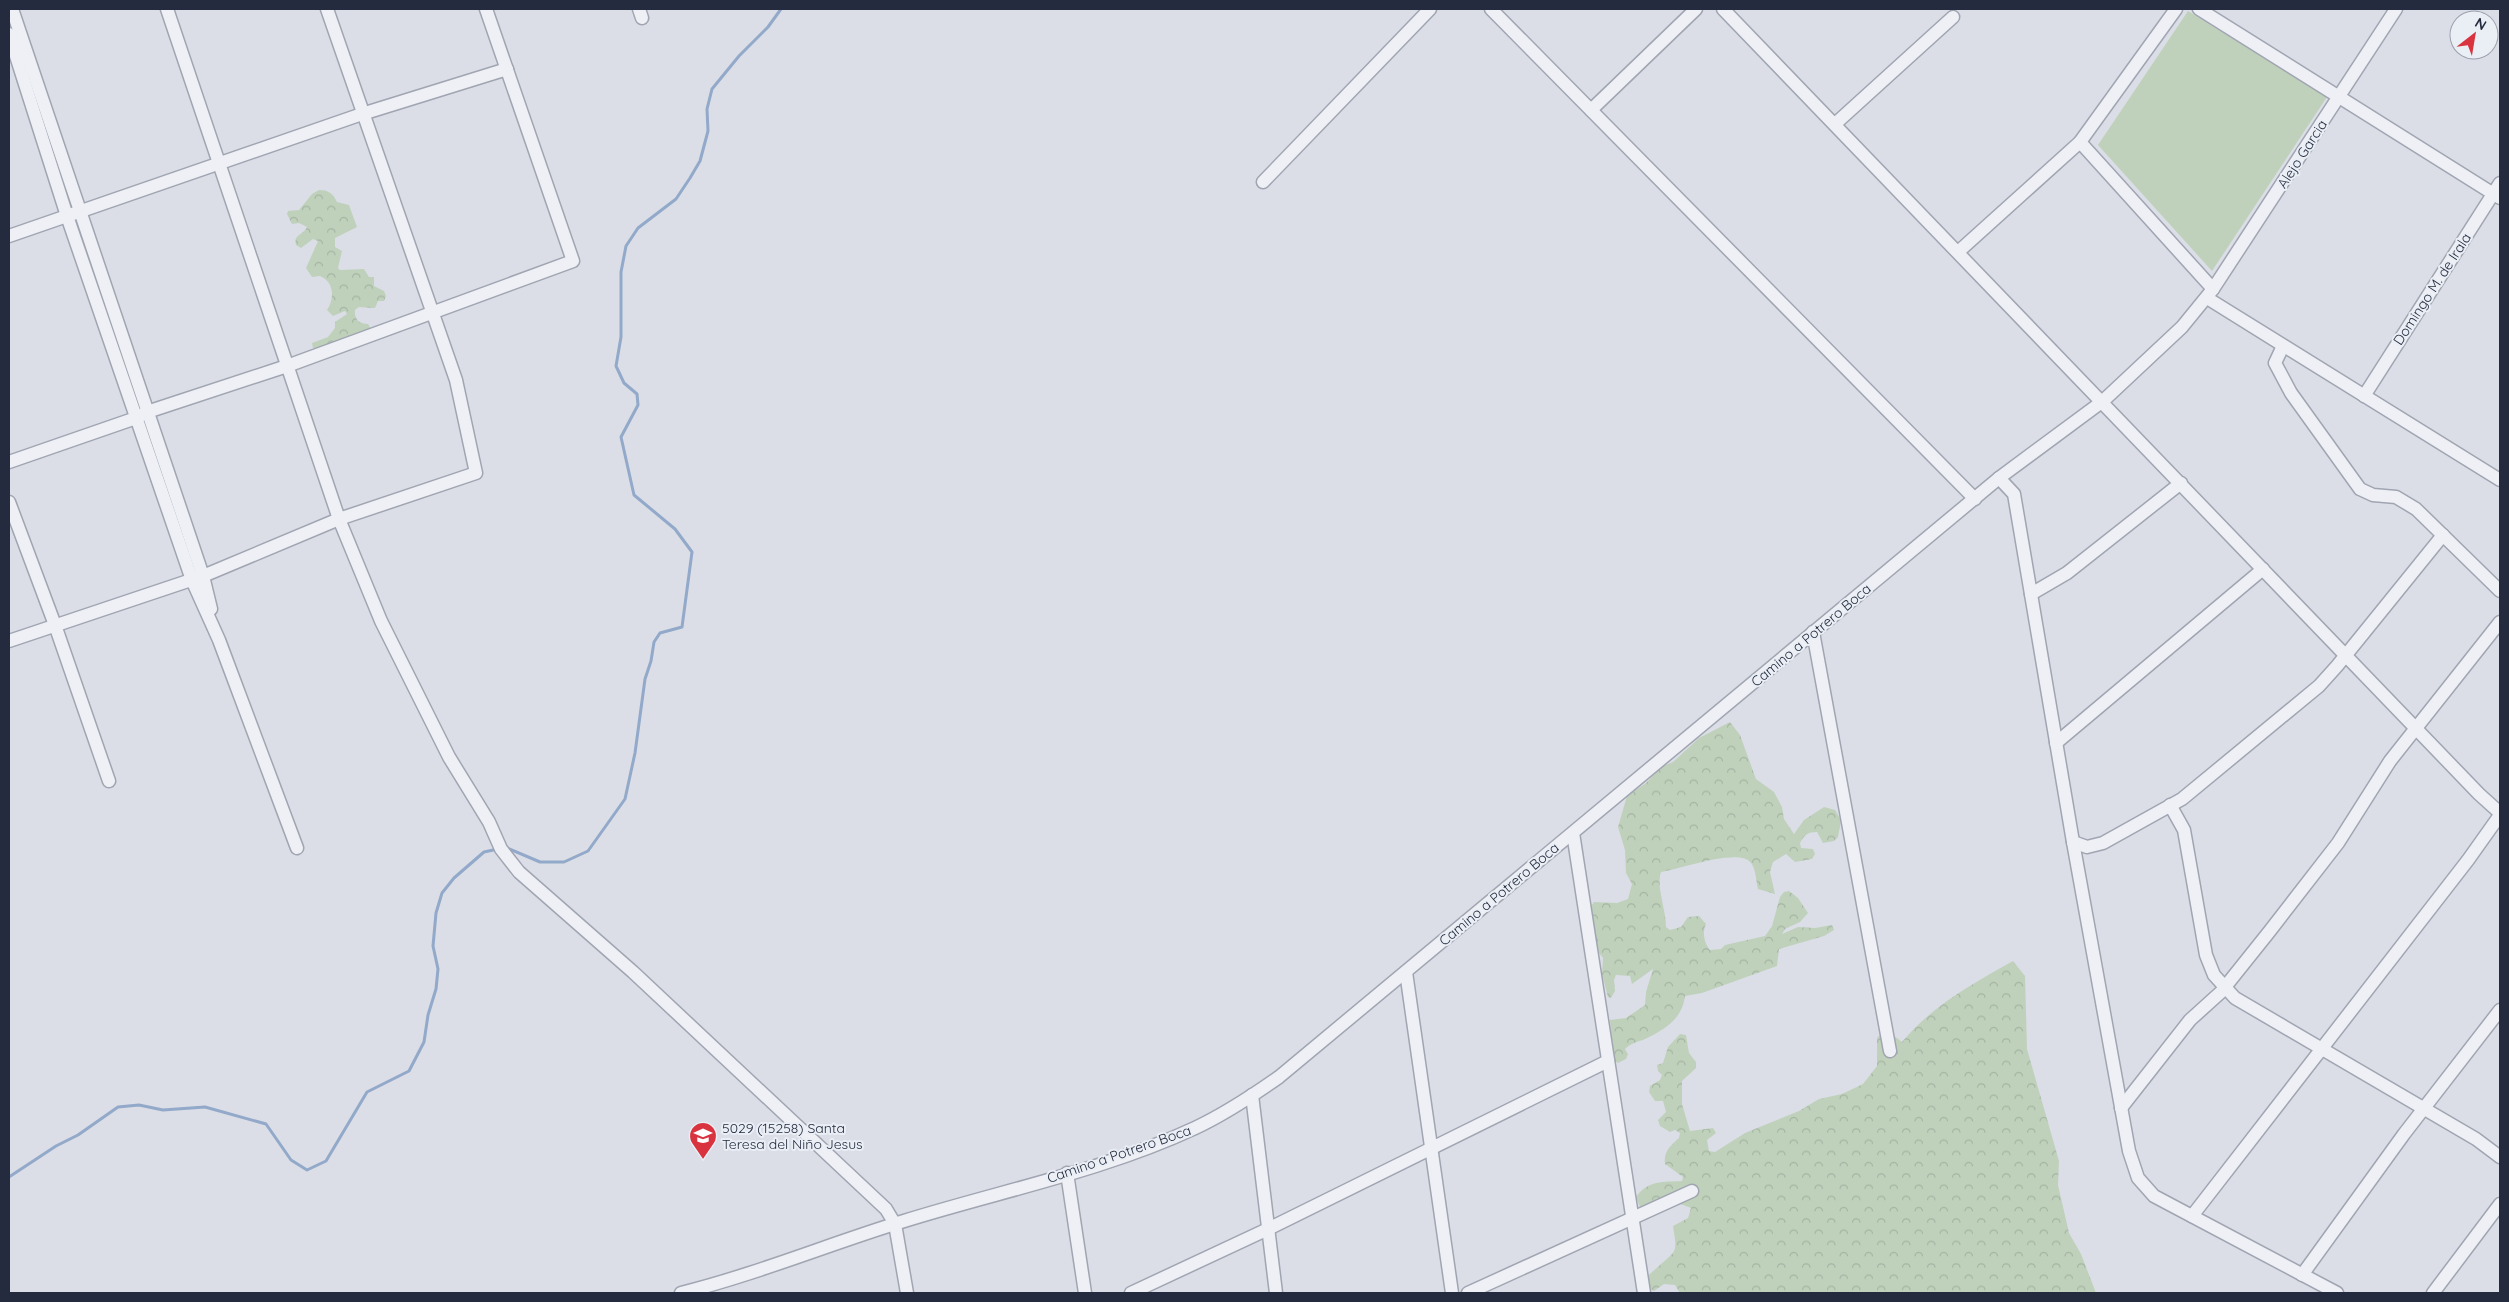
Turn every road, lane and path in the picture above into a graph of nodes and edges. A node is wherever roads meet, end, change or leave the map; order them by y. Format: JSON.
{"nodes":[{"id":1,"x":167,"y":9,"type":"edge"},
{"id":2,"x":327,"y":9,"type":"edge"},
{"id":3,"x":486,"y":9,"type":"edge"},
{"id":4,"x":1430,"y":9,"type":"edge"},
{"id":5,"x":1491,"y":9,"type":"edge"},
{"id":6,"x":1696,"y":9,"type":"edge"},
{"id":7,"x":1723,"y":9,"type":"edge"},
{"id":8,"x":2176,"y":9,"type":"edge"},
{"id":9,"x":2199,"y":9,"type":"edge"},
{"id":10,"x":2396,"y":9,"type":"edge"},
{"id":11,"x":12,"y":10,"type":"edge"},
{"id":12,"x":1953,"y":17,"type":"dead end"},
{"id":13,"x":9,"y":34,"type":"edge"},
{"id":14,"x":507,"y":70,"type":"junction"},
{"id":15,"x":2340,"y":97,"type":"junction"},
{"id":16,"x":1591,"y":110,"type":"junction"},
{"id":17,"x":362,"y":114,"type":"junction"},
{"id":18,"x":1835,"y":124,"type":"junction"},
{"id":19,"x":2080,"y":142,"type":"junction"},
{"id":20,"x":219,"y":164,"type":"junction"},
{"id":21,"x":1263,"y":182,"type":"dead end"},
{"id":22,"x":2498,"y":191,"type":"edge"},
{"id":23,"x":73,"y":214,"type":"junction"},
{"id":24,"x":9,"y":236,"type":"edge"},
{"id":25,"x":1958,"y":252,"type":"junction"},
{"id":26,"x":2210,"y":294,"type":"junction"},
{"id":27,"x":432,"y":313,"type":"junction"},
{"id":28,"x":2283,"y":346,"type":"junction"},
{"id":29,"x":287,"y":366,"type":"junction"},
{"id":30,"x":2364,"y":396,"type":"junction"},
{"id":31,"x":2102,"y":401,"type":"junction"},
{"id":32,"x":142,"y":415,"type":"junction"},
{"id":33,"x":9,"y":462,"type":"edge"},
{"id":34,"x":1999,"y":478,"type":"junction"},
{"id":35,"x":2500,"y":480,"type":"edge"},
{"id":36,"x":2181,"y":483,"type":"junction"},
{"id":37,"x":1975,"y":499,"type":"junction"},
{"id":38,"x":9,"y":502,"type":"edge"},
{"id":39,"x":338,"y":520,"type":"junction"},
{"id":40,"x":2443,"y":535,"type":"junction"},
{"id":41,"x":2263,"y":569,"type":"junction"},
{"id":42,"x":197,"y":578,"type":"junction"},
{"id":43,"x":2500,"y":591,"type":"edge"},
{"id":44,"x":2031,"y":594,"type":"junction"},
{"id":45,"x":2500,"y":622,"type":"edge"},
{"id":46,"x":55,"y":625,"type":"junction"},
{"id":47,"x":1814,"y":632,"type":"junction"},
{"id":48,"x":9,"y":641,"type":"edge"},
{"id":49,"x":2346,"y":655,"type":"junction"},
{"id":50,"x":2416,"y":729,"type":"junction"},
{"id":51,"x":2056,"y":743,"type":"junction"},
{"id":52,"x":109,"y":781,"type":"dead end"},
{"id":53,"x":2170,"y":805,"type":"junction"},
{"id":54,"x":2500,"y":814,"type":"edge"},
{"id":55,"x":1573,"y":833,"type":"junction"},
{"id":56,"x":2073,"y":842,"type":"junction"},
{"id":57,"x":297,"y":848,"type":"dead end"},
{"id":58,"x":1406,"y":972,"type":"junction"},
{"id":59,"x":2225,"y":986,"type":"junction"},
{"id":60,"x":2500,"y":1010,"type":"edge"},
{"id":61,"x":2322,"y":1048,"type":"junction"},
{"id":62,"x":1890,"y":1051,"type":"dead end"},
{"id":63,"x":1608,"y":1061,"type":"junction"},
{"id":64,"x":1252,"y":1095,"type":"junction"},
{"id":65,"x":2121,"y":1108,"type":"junction"},
{"id":66,"x":2425,"y":1109,"type":"junction"},
{"id":67,"x":1431,"y":1149,"type":"junction"},
{"id":68,"x":2500,"y":1157,"type":"edge"},
{"id":69,"x":1067,"y":1173,"type":"junction"},
{"id":70,"x":1692,"y":1191,"type":"dead end"},
{"id":71,"x":2500,"y":1204,"type":"edge"},
{"id":72,"x":2192,"y":1216,"type":"junction"},
{"id":73,"x":1633,"y":1219,"type":"junction"},
{"id":74,"x":895,"y":1224,"type":"junction"},
{"id":75,"x":1268,"y":1229,"type":"junction"},
{"id":76,"x":2302,"y":1274,"type":"junction"},
{"id":77,"x":681,"y":1293,"type":"edge"},
{"id":78,"x":907,"y":1293,"type":"edge"},
{"id":79,"x":1085,"y":1293,"type":"edge"},
{"id":80,"x":1131,"y":1293,"type":"edge"},
{"id":81,"x":1276,"y":1293,"type":"edge"},
{"id":82,"x":1452,"y":1293,"type":"edge"},
{"id":83,"x":1468,"y":1293,"type":"edge"},
{"id":84,"x":1644,"y":1293,"type":"edge"},
{"id":85,"x":2337,"y":1293,"type":"edge"},
{"id":86,"x":2433,"y":1293,"type":"edge"}],
"edges":[{"from":1,"to":20,"type":"street"},
{"from":2,"to":17,"type":"street"},
{"from":3,"to":14,"type":"street"},
{"from":4,"to":21,"type":"street"},
{"from":5,"to":16,"type":"street"},
{"from":6,"to":16,"type":"street"},
{"from":7,"to":18,"type":"street"},
{"from":8,"to":19,"type":"street"},
{"from":9,"to":15,"type":"street"},
{"from":10,"to":15,"type":"street","name":"Alejo Garcia"},
{"from":11,"to":23,"type":"street"},
{"from":12,"to":18,"type":"street"},
{"from":13,"to":23,"type":"street"},
{"from":14,"to":17,"type":"street"},
{"from":14,"to":27,"type":"street"},
{"from":15,"to":22,"type":"street"},
{"from":15,"to":26,"type":"street","name":"Alejo Garcia"},
{"from":16,"to":37,"type":"street"},
{"from":17,"to":20,"type":"street"},
{"from":17,"to":27,"type":"street"},
{"from":18,"to":25,"type":"street"},
{"from":19,"to":25,"type":"street"},
{"from":19,"to":26,"type":"street"},
{"from":20,"to":23,"type":"street"},
{"from":20,"to":29,"type":"street"},
{"from":22,"to":30,"type":"street","name":"Domingo M. de Irala"},
{"from":23,"to":24,"type":"street"},
{"from":23,"to":32,"type":"street"},
{"from":25,"to":31,"type":"street"},
{"from":26,"to":28,"type":"street"},
{"from":26,"to":31,"type":"street","name":"Camino a Potrero Boca"},
{"from":27,"to":29,"type":"street"},
{"from":27,"to":39,"type":"street"},
{"from":28,"to":30,"type":"street"},
{"from":28,"to":40,"type":"street"},
{"from":29,"to":32,"type":"street"},
{"from":29,"to":39,"type":"street"},
{"from":30,"to":35,"type":"street"},
{"from":31,"to":34,"type":"street","name":"Camino a Potrero Boca"},
{"from":31,"to":36,"type":"street"},
{"from":32,"to":33,"type":"street"},
{"from":32,"to":42,"type":"street"},
{"from":34,"to":37,"type":"street","name":"Camino a Potrero Boca"},
{"from":34,"to":44,"type":"street"},
{"from":36,"to":41,"type":"street"},
{"from":36,"to":44,"type":"street"},
{"from":37,"to":47,"type":"street","name":"Camino a Potrero Boca"},
{"from":38,"to":46,"type":"street"},
{"from":39,"to":42,"type":"street"},
{"from":39,"to":74,"type":"street"},
{"from":40,"to":43,"type":"street"},
{"from":40,"to":49,"type":"street"},
{"from":41,"to":49,"type":"street"},
{"from":41,"to":51,"type":"street"},
{"from":42,"to":46,"type":"street"},
{"from":42,"to":57,"type":"street"},
{"from":44,"to":51,"type":"street"},
{"from":45,"to":50,"type":"street"},
{"from":46,"to":48,"type":"street"},
{"from":46,"to":52,"type":"street"},
{"from":47,"to":55,"type":"street","name":"Camino a Potrero Boca"},
{"from":47,"to":62,"type":"street"},
{"from":49,"to":50,"type":"street"},
{"from":49,"to":53,"type":"street"},
{"from":50,"to":54,"type":"street"},
{"from":50,"to":59,"type":"street"},
{"from":51,"to":56,"type":"street"},
{"from":53,"to":56,"type":"street"},
{"from":53,"to":59,"type":"street"},
{"from":54,"to":61,"type":"street"},
{"from":55,"to":58,"type":"street","name":"Camino a Potrero Boca"},
{"from":55,"to":63,"type":"street"},
{"from":56,"to":65,"type":"street"},
{"from":58,"to":64,"type":"street","name":"Camino a Potrero Boca"},
{"from":58,"to":67,"type":"street"},
{"from":59,"to":61,"type":"street"},
{"from":59,"to":65,"type":"street"},
{"from":60,"to":66,"type":"street"},
{"from":61,"to":66,"type":"street"},
{"from":61,"to":72,"type":"street"},
{"from":63,"to":67,"type":"street"},
{"from":63,"to":73,"type":"street"},
{"from":64,"to":69,"type":"street","name":"Camino a Potrero Boca"},
{"from":64,"to":75,"type":"street"},
{"from":65,"to":72,"type":"street"},
{"from":66,"to":68,"type":"street"},
{"from":66,"to":76,"type":"street"},
{"from":67,"to":75,"type":"street"},
{"from":67,"to":82,"type":"street"},
{"from":69,"to":74,"type":"street","name":"Camino a Potrero Boca"},
{"from":69,"to":79,"type":"street"},
{"from":70,"to":73,"type":"street"},
{"from":71,"to":86,"type":"street"},
{"from":72,"to":76,"type":"street"},
{"from":73,"to":83,"type":"street"},
{"from":73,"to":84,"type":"street"},
{"from":74,"to":77,"type":"street","name":"Camino a Potrero Boca"},
{"from":74,"to":78,"type":"street"},
{"from":75,"to":80,"type":"street"},
{"from":75,"to":81,"type":"street"},
{"from":76,"to":85,"type":"street"}]}
